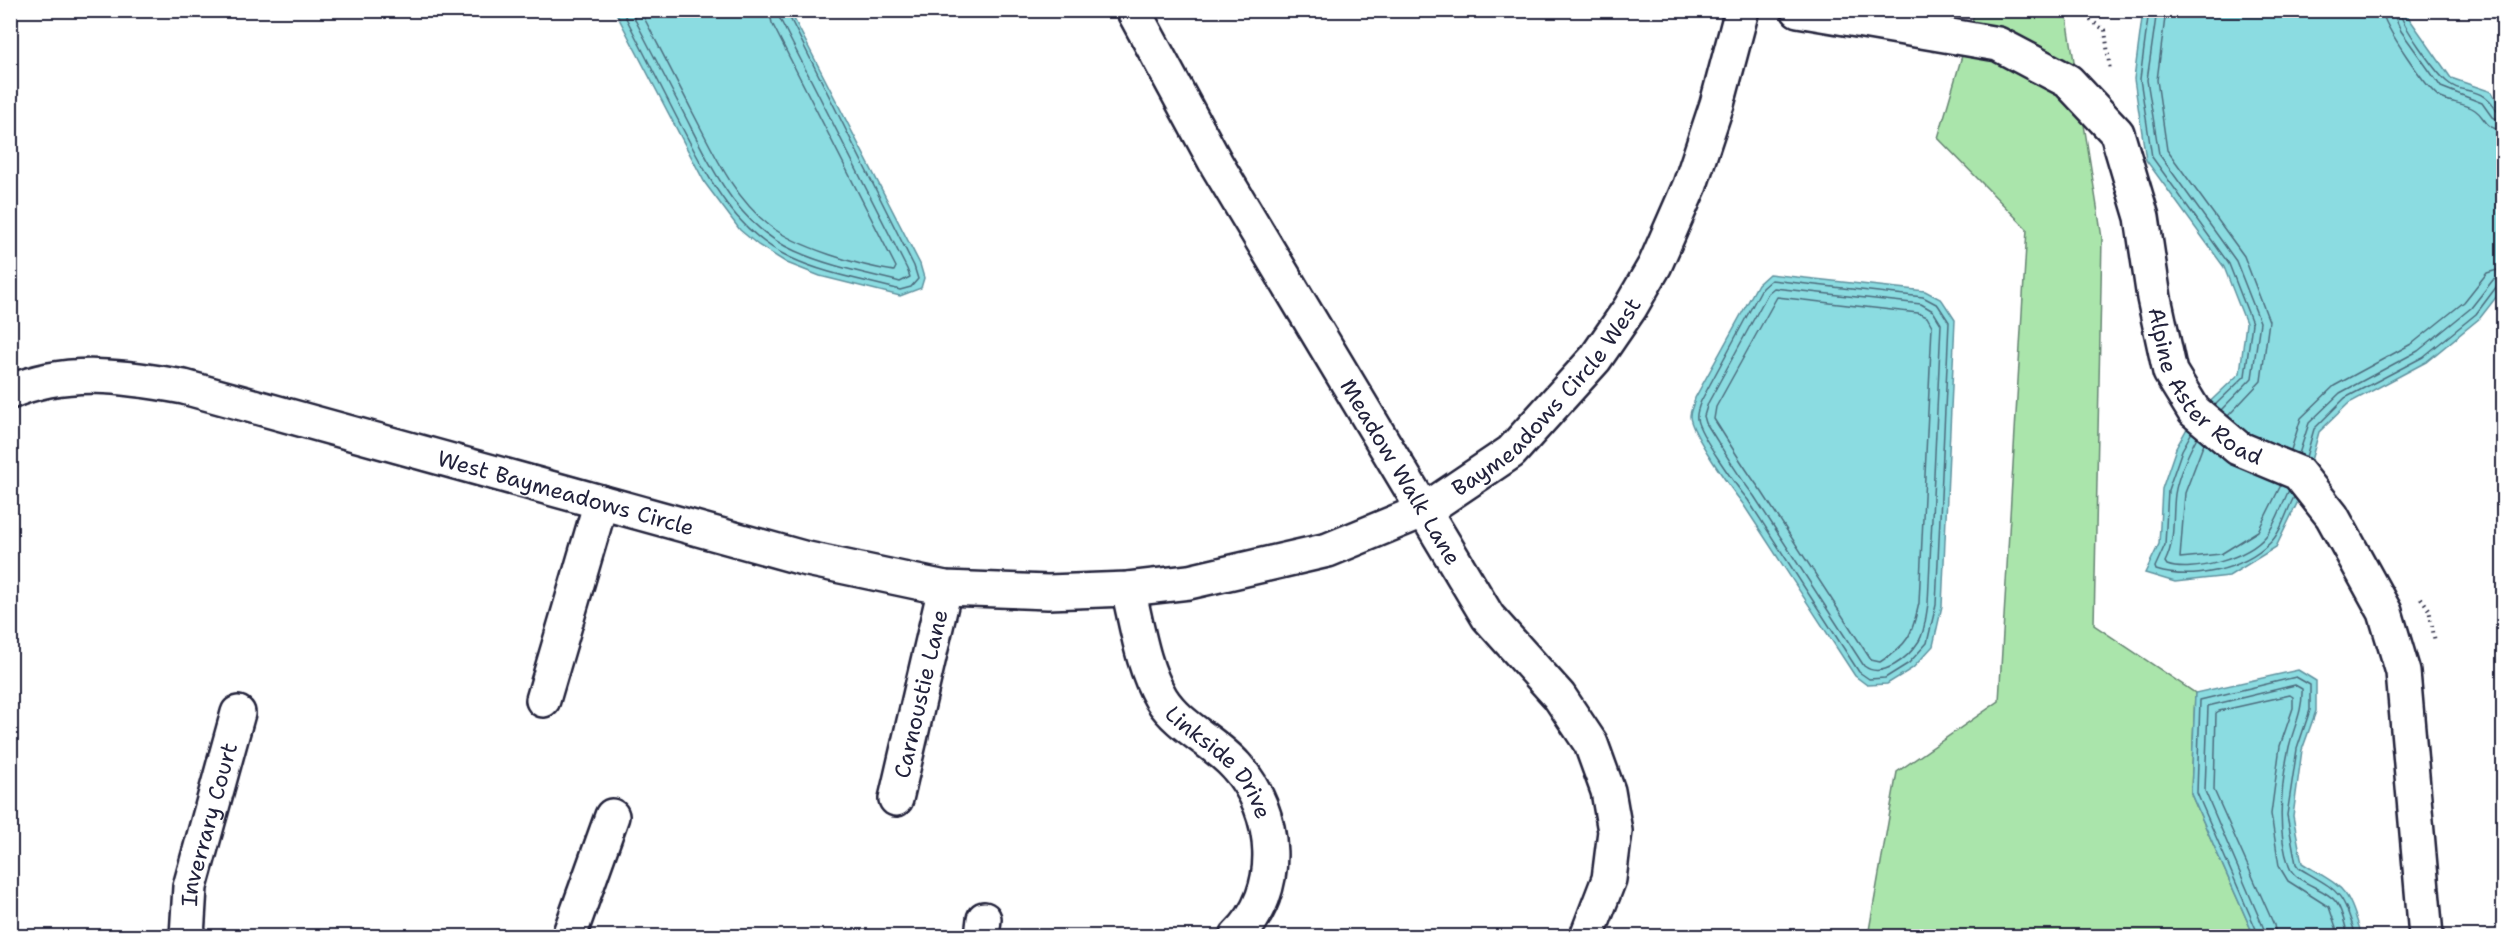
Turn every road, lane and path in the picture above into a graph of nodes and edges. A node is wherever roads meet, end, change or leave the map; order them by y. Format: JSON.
{"nodes":[{"id":1,"x":1133,"y":10,"type":"edge"},
{"id":2,"x":1742,"y":10,"type":"edge"},
{"id":3,"x":1798,"y":10,"type":"edge"},
{"id":4,"x":10,"y":392,"type":"edge"},
{"id":5,"x":601,"y":502,"type":"junction"},
{"id":6,"x":1425,"y":510,"type":"junction"},
{"id":7,"x":945,"y":588,"type":"junction"},
{"id":8,"x":1128,"y":589,"type":"junction"},
{"id":9,"x":543,"y":700,"type":"dead end"},
{"id":10,"x":238,"y":712,"type":"dead end"},
{"id":11,"x":896,"y":799,"type":"dead end"},
{"id":12,"x":612,"y":816,"type":"dead end"},
{"id":13,"x":187,"y":936,"type":"edge"},
{"id":14,"x":569,"y":936,"type":"edge"},
{"id":15,"x":1237,"y":936,"type":"edge"},
{"id":16,"x":1587,"y":936,"type":"edge"},
{"id":17,"x":2426,"y":936,"type":"edge"}],
"edges":[{"from":1,"to":6,"type":"street","name":"Meadow Walk Lane"},
{"from":2,"to":6,"type":"street","name":"Baymeadows Circle West"},
{"from":3,"to":17,"type":"street","name":"Alpine Aster Road"},
{"from":4,"to":5,"type":"street","name":"West Baymeadows Circle"},
{"from":5,"to":7,"type":"street","name":"West Baymeadows Circle"},
{"from":5,"to":9,"type":"street"},
{"from":6,"to":8,"type":"street","name":"Baymeadows Circle West"},
{"from":6,"to":16,"type":"street","name":"Meadow Walk Lane"},
{"from":7,"to":8,"type":"street","name":"West Baymeadows Circle"},
{"from":7,"to":11,"type":"street","name":"Carnoustie Lane"},
{"from":8,"to":15,"type":"street","name":"Linkside Drive"},
{"from":10,"to":13,"type":"street","name":"Inverrary Court"},
{"from":12,"to":14,"type":"street"}]}
